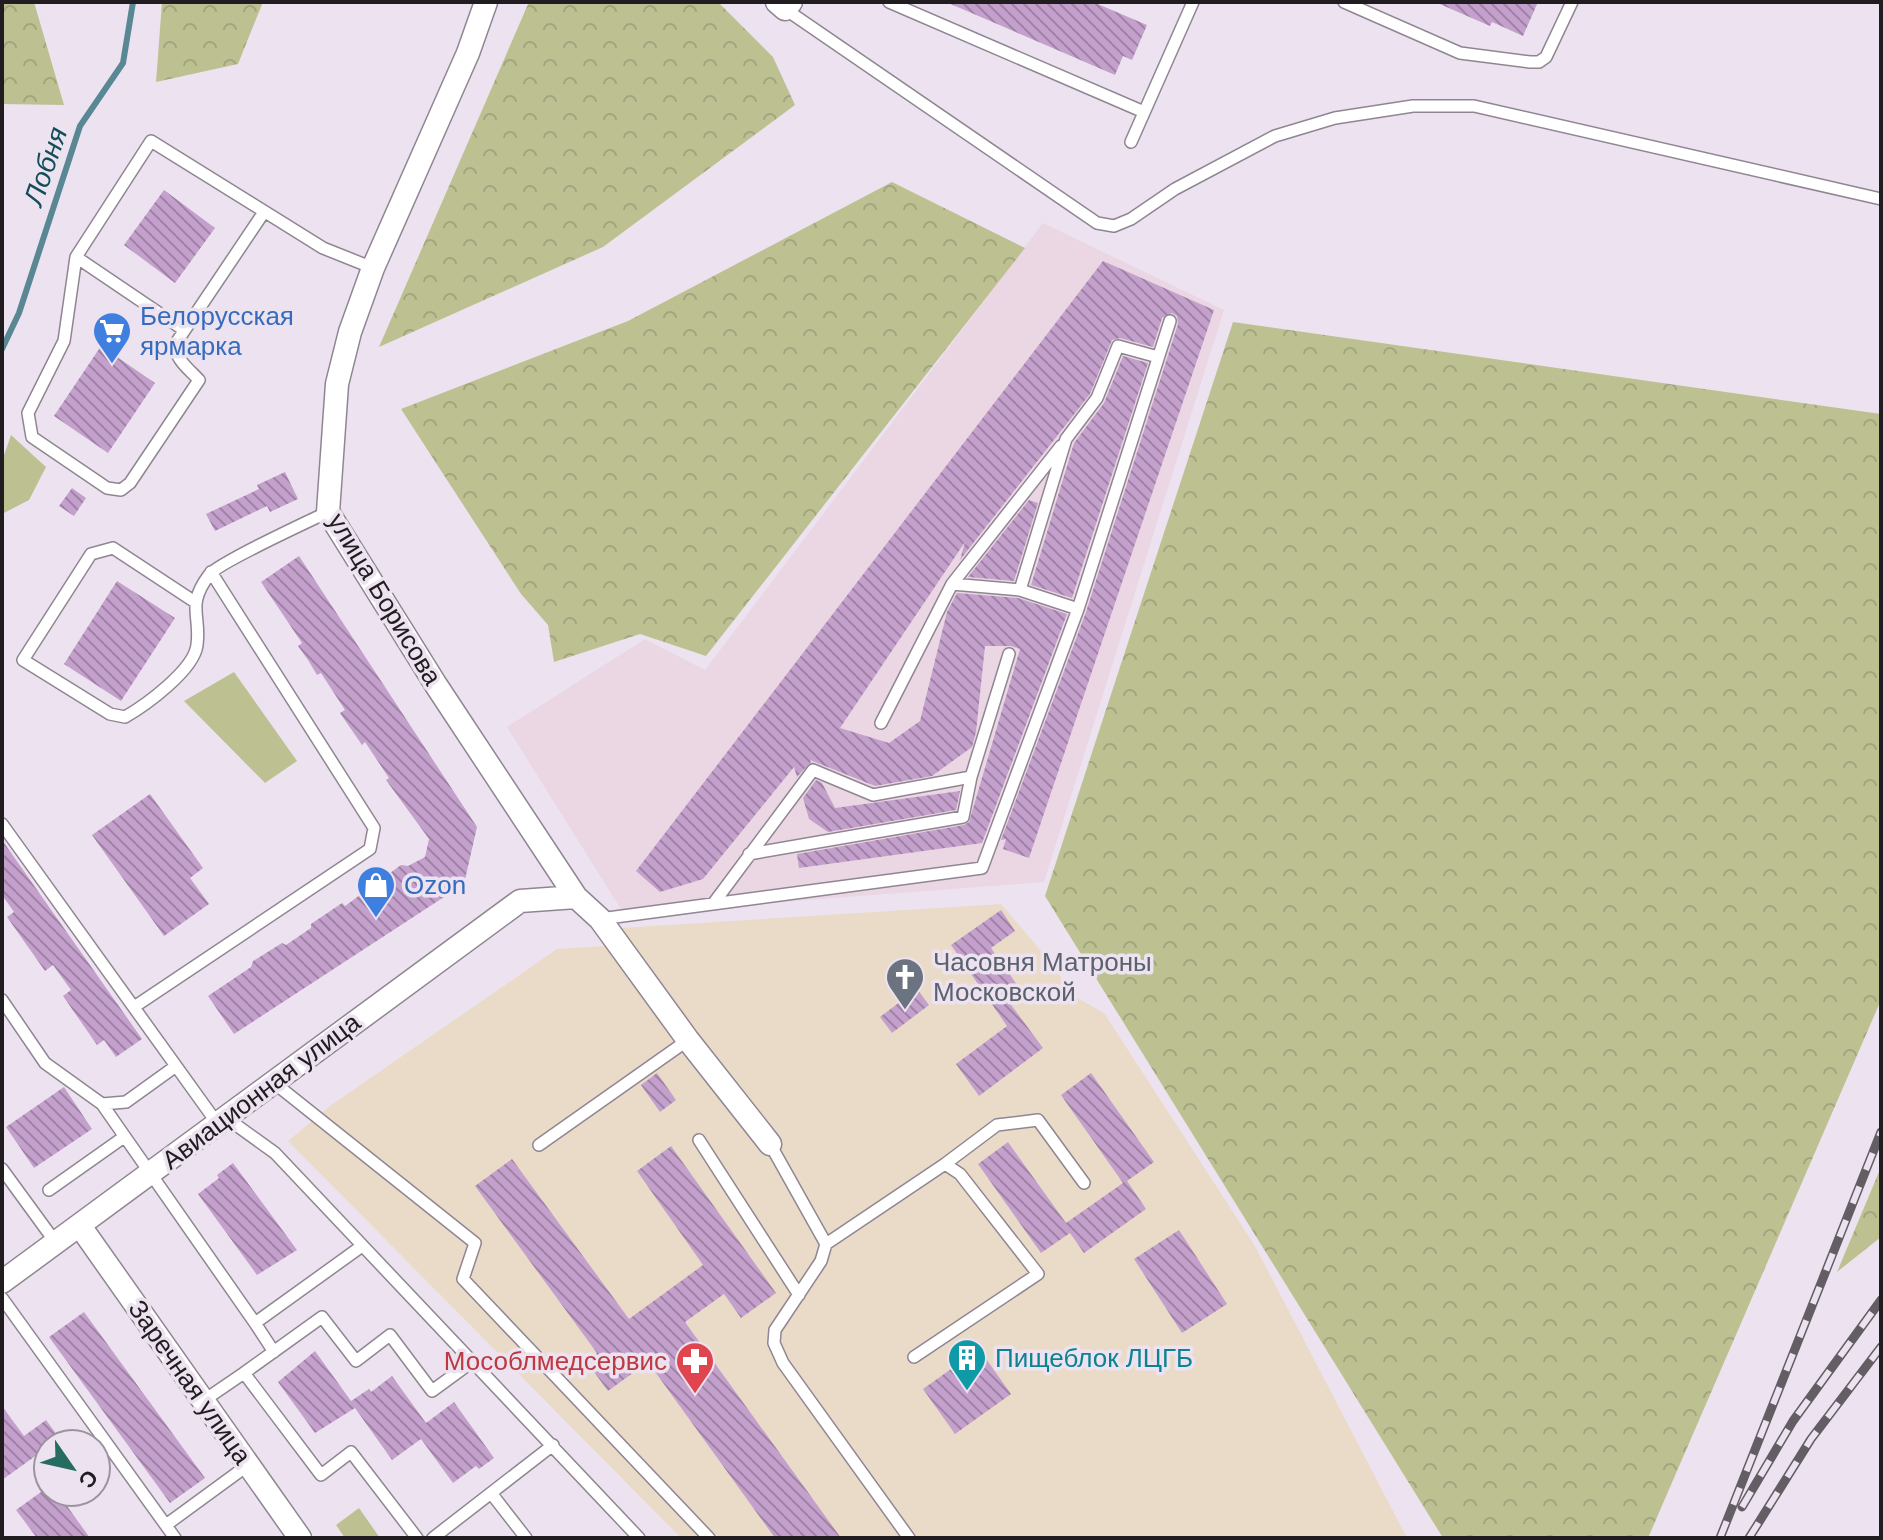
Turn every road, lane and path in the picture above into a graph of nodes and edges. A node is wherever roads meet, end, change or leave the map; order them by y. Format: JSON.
{"nodes":[{"id":1,"x":486,"y":2,"type":"edge"},
{"id":2,"x":889,"y":2,"type":"edge"},
{"id":3,"x":1344,"y":2,"type":"edge"},
{"id":4,"x":1572,"y":2,"type":"edge"},
{"id":5,"x":1189,"y":3,"type":"edge"},
{"id":6,"x":785,"y":4,"type":"edge"},
{"id":7,"x":1144,"y":112,"type":"junction"},
{"id":8,"x":1131,"y":142,"type":"dead end"},
{"id":9,"x":1881,"y":199,"type":"edge"},
{"id":10,"x":264,"y":212,"type":"junction"},
{"id":11,"x":76,"y":257,"type":"junction"},
{"id":12,"x":373,"y":268,"type":"junction"},
{"id":13,"x":1170,"y":321,"type":"dead end"},
{"id":14,"x":184,"y":330,"type":"junction"},
{"id":15,"x":1158,"y":357,"type":"junction"},
{"id":16,"x":1066,"y":439,"type":"junction"},
{"id":17,"x":328,"y":512,"type":"junction"},
{"id":18,"x":211,"y":572,"type":"junction"},
{"id":19,"x":952,"y":584,"type":"junction"},
{"id":20,"x":1020,"y":590,"type":"junction"},
{"id":21,"x":195,"y":602,"type":"junction"},
{"id":22,"x":1078,"y":609,"type":"junction"},
{"id":23,"x":1009,"y":654,"type":"dead end"},
{"id":24,"x":881,"y":723,"type":"dead end"},
{"id":25,"x":971,"y":777,"type":"junction"},
{"id":26,"x":2,"y":824,"type":"edge"},
{"id":27,"x":749,"y":854,"type":"junction"},
{"id":28,"x":576,"y":897,"type":"junction"},
{"id":29,"x":713,"y":904,"type":"junction"},
{"id":30,"x":600,"y":919,"type":"junction"},
{"id":31,"x":2,"y":1000,"type":"edge"},
{"id":32,"x":134,"y":1007,"type":"junction"},
{"id":33,"x":688,"y":1040,"type":"junction"},
{"id":34,"x":176,"y":1066,"type":"junction"},
{"id":35,"x":272,"y":1082,"type":"junction"},
{"id":36,"x":102,"y":1104,"type":"junction"},
{"id":37,"x":221,"y":1120,"type":"junction"},
{"id":38,"x":124,"y":1137,"type":"junction"},
{"id":39,"x":699,"y":1140,"type":"dead end"},
{"id":40,"x":770,"y":1144,"type":"joint"},
{"id":41,"x":539,"y":1145,"type":"dead end"},
{"id":42,"x":945,"y":1164,"type":"junction"},
{"id":43,"x":2,"y":1169,"type":"edge"},
{"id":44,"x":149,"y":1174,"type":"junction"},
{"id":45,"x":1084,"y":1183,"type":"dead end"},
{"id":46,"x":49,"y":1190,"type":"dead end"},
{"id":47,"x":80,"y":1226,"type":"junction"},
{"id":48,"x":56,"y":1243,"type":"junction"},
{"id":49,"x":826,"y":1244,"type":"junction"},
{"id":50,"x":362,"y":1246,"type":"junction"},
{"id":51,"x":2,"y":1282,"type":"edge"},
{"id":52,"x":799,"y":1295,"type":"junction"},
{"id":53,"x":2,"y":1298,"type":"edge"},
{"id":54,"x":255,"y":1323,"type":"junction"},
{"id":55,"x":274,"y":1352,"type":"junction"},
{"id":56,"x":914,"y":1357,"type":"dead end"},
{"id":57,"x":473,"y":1361,"type":"junction"},
{"id":58,"x":244,"y":1373,"type":"junction"},
{"id":59,"x":203,"y":1401,"type":"junction"},
{"id":60,"x":553,"y":1445,"type":"junction"},
{"id":61,"x":248,"y":1465,"type":"junction"},
{"id":62,"x":491,"y":1493,"type":"junction"},
{"id":63,"x":166,"y":1525,"type":"junction"},
{"id":64,"x":175,"y":1538,"type":"edge"},
{"id":65,"x":300,"y":1538,"type":"edge"},
{"id":66,"x":417,"y":1538,"type":"edge"},
{"id":67,"x":433,"y":1538,"type":"edge"},
{"id":68,"x":526,"y":1538,"type":"edge"},
{"id":69,"x":639,"y":1538,"type":"edge"},
{"id":70,"x":709,"y":1538,"type":"edge"},
{"id":71,"x":909,"y":1538,"type":"edge"}],
"edges":[{"from":1,"to":12,"type":"street","name":"улица Борисова"},
{"from":2,"to":7,"type":"lane"},
{"from":3,"to":4,"type":"lane"},
{"from":5,"to":7,"type":"lane"},
{"from":6,"to":9,"type":"lane"},
{"from":7,"to":8,"type":"lane"},
{"from":10,"to":11,"type":"lane"},
{"from":10,"to":12,"type":"lane"},
{"from":10,"to":14,"type":"lane"},
{"from":11,"to":14,"type":"lane"},
{"from":11,"to":14,"type":"lane"},
{"from":12,"to":17,"type":"street","name":"улица Борисова"},
{"from":13,"to":15,"type":"lane"},
{"from":15,"to":16,"type":"lane"},
{"from":15,"to":22,"type":"lane"},
{"from":16,"to":19,"type":"lane"},
{"from":16,"to":20,"type":"lane"},
{"from":17,"to":18,"type":"lane"},
{"from":17,"to":28,"type":"street","name":"улица Борисова"},
{"from":18,"to":21,"type":"lane"},
{"from":18,"to":32,"type":"lane"},
{"from":19,"to":20,"type":"lane"},
{"from":19,"to":24,"type":"lane"},
{"from":20,"to":22,"type":"lane"},
{"from":21,"to":21,"type":"lane"},
{"from":22,"to":29,"type":"lane"},
{"from":23,"to":25,"type":"lane"},
{"from":25,"to":27,"type":"lane"},
{"from":25,"to":27,"type":"lane"},
{"from":26,"to":32,"type":"lane"},
{"from":27,"to":29,"type":"lane"},
{"from":28,"to":30,"type":"street","name":"улица Борисова"},
{"from":28,"to":35,"type":"street","name":"Авиационная улица"},
{"from":29,"to":30,"type":"lane"},
{"from":30,"to":33,"type":"street","name":"улица Борисова"},
{"from":31,"to":36,"type":"lane"},
{"from":32,"to":34,"type":"lane"},
{"from":33,"to":40,"type":"street","name":"улица Борисова"},
{"from":33,"to":41,"type":"lane"},
{"from":34,"to":36,"type":"lane"},
{"from":34,"to":37,"type":"lane"},
{"from":35,"to":37,"type":"street","name":"Авиационная улица"},
{"from":35,"to":70,"type":"lane"},
{"from":36,"to":38,"type":"lane"},
{"from":37,"to":44,"type":"street","name":"Авиационная улица"},
{"from":37,"to":50,"type":"lane"},
{"from":38,"to":44,"type":"lane"},
{"from":38,"to":46,"type":"lane"},
{"from":39,"to":52,"type":"lane"},
{"from":40,"to":49,"type":"lane"},
{"from":42,"to":45,"type":"lane"},
{"from":42,"to":49,"type":"lane"},
{"from":42,"to":56,"type":"lane"},
{"from":43,"to":48,"type":"lane"},
{"from":44,"to":47,"type":"street","name":"Авиационная улица"},
{"from":44,"to":54,"type":"lane"},
{"from":47,"to":48,"type":"street","name":"Авиационная улица"},
{"from":47,"to":59,"type":"street","name":"Заречная улица"},
{"from":48,"to":51,"type":"street","name":"Авиационная улица"},
{"from":49,"to":52,"type":"lane"},
{"from":50,"to":54,"type":"lane"},
{"from":50,"to":57,"type":"lane"},
{"from":52,"to":71,"type":"lane"},
{"from":53,"to":63,"type":"lane"},
{"from":54,"to":55,"type":"lane"},
{"from":55,"to":57,"type":"lane"},
{"from":55,"to":58,"type":"lane"},
{"from":57,"to":60,"type":"lane"},
{"from":58,"to":59,"type":"lane"},
{"from":58,"to":66,"type":"lane"},
{"from":59,"to":61,"type":"street","name":"Заречная улица"},
{"from":60,"to":62,"type":"lane"},
{"from":60,"to":69,"type":"lane"},
{"from":61,"to":63,"type":"lane"},
{"from":61,"to":65,"type":"street","name":"Заречная улица"},
{"from":62,"to":67,"type":"lane"},
{"from":62,"to":68,"type":"lane"},
{"from":63,"to":64,"type":"lane"}]}
